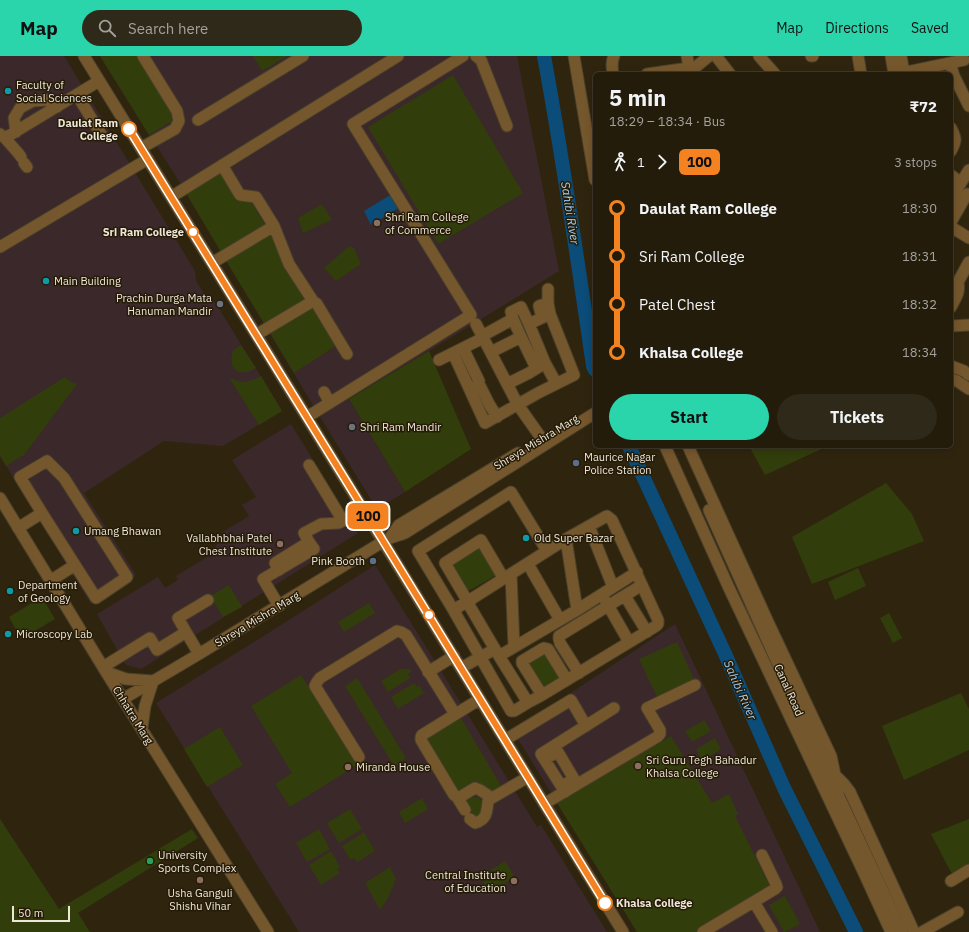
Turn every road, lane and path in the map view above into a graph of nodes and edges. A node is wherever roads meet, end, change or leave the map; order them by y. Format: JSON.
{"nodes":[{"id":1,"x":84,"y":56,"type":"edge"},
{"id":2,"x":143,"y":56,"type":"edge"},
{"id":3,"x":303,"y":56,"type":"edge"},
{"id":4,"x":398,"y":56,"type":"edge"},
{"id":5,"x":463,"y":56,"type":"edge"},
{"id":6,"x":476,"y":56,"type":"edge"},
{"id":7,"x":574,"y":56,"type":"edge"},
{"id":8,"x":581,"y":56,"type":"edge"},
{"id":9,"x":614,"y":56,"type":"edge"},
{"id":10,"x":687,"y":56,"type":"edge"},
{"id":11,"x":709,"y":56,"type":"edge"},
{"id":12,"x":716,"y":56,"type":"edge"},
{"id":13,"x":759,"y":56,"type":"edge"},
{"id":14,"x":858,"y":56,"type":"edge"},
{"id":15,"x":891,"y":56,"type":"edge"},
{"id":16,"x":901,"y":56,"type":"edge"},
{"id":17,"x":965,"y":61,"type":"edge"},
{"id":18,"x":948,"y":67,"type":"edge"},
{"id":19,"x":691,"y":71,"type":"edge"},
{"id":20,"x":613,"y":72,"type":"edge"},
{"id":21,"x":676,"y":72,"type":"edge"},
{"id":22,"x":728,"y":72,"type":"edge"},
{"id":23,"x":773,"y":72,"type":"edge"},
{"id":24,"x":861,"y":72,"type":"edge"},
{"id":25,"x":897,"y":72,"type":"edge"},
{"id":26,"x":898,"y":72,"type":"edge"},
{"id":27,"x":912,"y":72,"type":"edge"},
{"id":28,"x":953,"y":74,"type":"edge"},
{"id":29,"x":99,"y":81,"type":"junction"},
{"id":30,"x":77,"y":94,"type":"junction"},
{"id":31,"x":969,"y":106,"type":"edge"},
{"id":32,"x":56,"y":107,"type":"junction"},
{"id":33,"x":198,"y":120,"type":"dead end"},
{"id":34,"x":593,"y":125,"type":"edge"},
{"id":35,"x":507,"y":126,"type":"dead end"},
{"id":36,"x":16,"y":132,"type":"junction"},
{"id":37,"x":953,"y":133,"type":"edge"},
{"id":38,"x":101,"y":134,"type":"dead end"},
{"id":39,"x":2,"y":136,"type":"edge"},
{"id":40,"x":953,"y":147,"type":"edge"},
{"id":41,"x":141,"y":148,"type":"junction"},
{"id":42,"x":148,"y":159,"type":"junction"},
{"id":43,"x":24,"y":163,"type":"dead end"},
{"id":44,"x":222,"y":165,"type":"junction"},
{"id":45,"x":593,"y":168,"type":"edge"},
{"id":46,"x":969,"y":170,"type":"edge"},
{"id":47,"x":953,"y":178,"type":"edge"},
{"id":48,"x":961,"y":189,"type":"edge"},
{"id":49,"x":171,"y":197,"type":"junction"},
{"id":50,"x":953,"y":199,"type":"edge"},
{"id":51,"x":953,"y":215,"type":"edge"},
{"id":52,"x":274,"y":226,"type":"junction"},
{"id":53,"x":953,"y":228,"type":"edge"},
{"id":54,"x":969,"y":238,"type":"edge"},
{"id":55,"x":0,"y":247,"type":"edge"},
{"id":56,"x":969,"y":262,"type":"edge"},
{"id":57,"x":212,"y":263,"type":"junction"},
{"id":58,"x":548,"y":289,"type":"dead end"},
{"id":59,"x":312,"y":301,"type":"junction"},
{"id":60,"x":953,"y":303,"type":"edge"},
{"id":61,"x":547,"y":311,"type":"junction"},
{"id":62,"x":513,"y":319,"type":"junction"},
{"id":63,"x":476,"y":324,"type":"dead end"},
{"id":64,"x":529,"y":324,"type":"junction"},
{"id":65,"x":953,"y":326,"type":"edge"},
{"id":66,"x":969,"y":326,"type":"edge"},
{"id":67,"x":256,"y":334,"type":"junction"},
{"id":68,"x":482,"y":337,"type":"junction"},
{"id":69,"x":521,"y":337,"type":"junction"},
{"id":70,"x":458,"y":350,"type":"junction"},
{"id":71,"x":491,"y":352,"type":"junction"},
{"id":72,"x":347,"y":354,"type":"dead end"},
{"id":73,"x":439,"y":360,"type":"dead end"},
{"id":74,"x":969,"y":364,"type":"edge"},
{"id":75,"x":541,"y":366,"type":"junction"},
{"id":76,"x":953,"y":366,"type":"edge"},
{"id":77,"x":953,"y":366,"type":"edge"},
{"id":78,"x":969,"y":374,"type":"edge"},
{"id":79,"x":953,"y":380,"type":"edge"},
{"id":80,"x":556,"y":383,"type":"junction"},
{"id":81,"x":507,"y":384,"type":"junction"},
{"id":82,"x":969,"y":389,"type":"edge"},
{"id":83,"x":324,"y":392,"type":"dead end"},
{"id":84,"x":330,"y":403,"type":"junction"},
{"id":85,"x":518,"y":405,"type":"junction"},
{"id":86,"x":588,"y":415,"type":"edge"},
{"id":87,"x":307,"y":417,"type":"junction"},
{"id":88,"x":542,"y":439,"type":"junction"},
{"id":89,"x":666,"y":448,"type":"edge"},
{"id":90,"x":681,"y":448,"type":"edge"},
{"id":91,"x":689,"y":448,"type":"edge"},
{"id":92,"x":309,"y":465,"type":"dead end"},
{"id":93,"x":0,"y":498,"type":"edge"},
{"id":94,"x":363,"y":508,"type":"junction"},
{"id":95,"x":42,"y":513,"type":"junction"},
{"id":96,"x":343,"y":521,"type":"junction"},
{"id":97,"x":589,"y":526,"type":"junction"},
{"id":98,"x":18,"y":528,"type":"junction"},
{"id":99,"x":566,"y":539,"type":"junction"},
{"id":100,"x":387,"y":540,"type":"junction"},
{"id":101,"x":547,"y":551,"type":"junction"},
{"id":102,"x":528,"y":564,"type":"junction"},
{"id":103,"x":75,"y":565,"type":"junction"},
{"id":104,"x":637,"y":572,"type":"junction"},
{"id":105,"x":508,"y":576,"type":"junction"},
{"id":106,"x":50,"y":581,"type":"junction"},
{"id":107,"x":642,"y":585,"type":"junction"},
{"id":108,"x":613,"y":587,"type":"junction"},
{"id":109,"x":602,"y":594,"type":"junction"},
{"id":110,"x":625,"y":596,"type":"junction"},
{"id":111,"x":208,"y":600,"type":"dead end"},
{"id":112,"x":469,"y":601,"type":"junction"},
{"id":113,"x":279,"y":606,"type":"junction"},
{"id":114,"x":608,"y":606,"type":"junction"},
{"id":115,"x":576,"y":610,"type":"junction"},
{"id":116,"x":454,"y":611,"type":"junction"},
{"id":117,"x":556,"y":622,"type":"junction"},
{"id":118,"x":186,"y":632,"type":"junction"},
{"id":119,"x":647,"y":632,"type":"junction"},
{"id":120,"x":559,"y":636,"type":"junction"},
{"id":121,"x":629,"y":642,"type":"junction"},
{"id":122,"x":514,"y":646,"type":"junction"},
{"id":123,"x":497,"y":653,"type":"junction"},
{"id":124,"x":199,"y":654,"type":"junction"},
{"id":125,"x":454,"y":656,"type":"junction"},
{"id":126,"x":480,"y":657,"type":"junction"},
{"id":127,"x":461,"y":668,"type":"junction"},
{"id":128,"x":105,"y":670,"type":"junction"},
{"id":129,"x":428,"y":672,"type":"junction"},
{"id":130,"x":579,"y":673,"type":"junction"},
{"id":131,"x":567,"y":680,"type":"junction"},
{"id":132,"x":153,"y":681,"type":"junction"},
{"id":133,"x":695,"y":686,"type":"dead end"},
{"id":134,"x":542,"y":695,"type":"junction"},
{"id":135,"x":480,"y":698,"type":"junction"},
{"id":136,"x":123,"y":699,"type":"junction"},
{"id":137,"x":529,"y":702,"type":"junction"},
{"id":138,"x":795,"y":702,"type":"junction"},
{"id":139,"x":614,"y":708,"type":"dead end"},
{"id":140,"x":455,"y":714,"type":"junction"},
{"id":141,"x":586,"y":726,"type":"junction"},
{"id":142,"x":142,"y":728,"type":"junction"},
{"id":143,"x":505,"y":740,"type":"junction"},
{"id":144,"x":358,"y":757,"type":"dead end"},
{"id":145,"x":832,"y":776,"type":"junction"},
{"id":146,"x":528,"y":777,"type":"junction"},
{"id":147,"x":563,"y":789,"type":"junction"},
{"id":148,"x":489,"y":796,"type":"junction"},
{"id":149,"x":456,"y":797,"type":"junction"},
{"id":150,"x":544,"y":804,"type":"junction"},
{"id":151,"x":762,"y":855,"type":"dead end"},
{"id":152,"x":969,"y":870,"type":"edge"},
{"id":153,"x":950,"y":881,"type":"dead end"},
{"id":154,"x":754,"y":902,"type":"junction"},
{"id":155,"x":958,"y":912,"type":"dead end"},
{"id":156,"x":268,"y":932,"type":"edge"},
{"id":157,"x":623,"y":932,"type":"edge"},
{"id":158,"x":703,"y":932,"type":"edge"},
{"id":159,"x":772,"y":932,"type":"edge"},
{"id":160,"x":891,"y":932,"type":"edge"},
{"id":161,"x":902,"y":932,"type":"edge"},
{"id":162,"x":914,"y":932,"type":"edge"},
{"id":163,"x":922,"y":932,"type":"edge"}],
"edges":[{"from":1,"to":29,"type":"street"},
{"from":2,"to":41,"type":"street"},
{"from":3,"to":33,"type":"street"},
{"from":4,"to":44,"type":"street"},
{"from":5,"to":84,"type":"street"},
{"from":6,"to":35,"type":"street"},
{"from":7,"to":45,"type":"street"},
{"from":8,"to":34,"type":"street"},
{"from":9,"to":20,"type":"street"},
{"from":10,"to":19,"type":"street"},
{"from":11,"to":19,"type":"street"},
{"from":12,"to":22,"type":"street"},
{"from":13,"to":23,"type":"street"},
{"from":14,"to":24,"type":"street"},
{"from":15,"to":25,"type":"street"},
{"from":16,"to":26,"type":"street"},
{"from":17,"to":18,"type":"street"},
{"from":18,"to":27,"type":"street"},
{"from":19,"to":21,"type":"street"},
{"from":28,"to":31,"type":"street"},
{"from":29,"to":30,"type":"street"},
{"from":29,"to":41,"type":"street"},
{"from":30,"to":32,"type":"street"},
{"from":30,"to":38,"type":"street"},
{"from":32,"to":36,"type":"street"},
{"from":32,"to":36,"type":"street"},
{"from":36,"to":39,"type":"street"},
{"from":37,"to":40,"type":"street"},
{"from":39,"to":43,"type":"street"},
{"from":41,"to":42,"type":"street"},
{"from":42,"to":49,"type":"street"},
{"from":42,"to":55,"type":"street"},
{"from":44,"to":49,"type":"street"},
{"from":44,"to":52,"type":"street"},
{"from":46,"to":48,"type":"street"},
{"from":47,"to":48,"type":"street"},
{"from":48,"to":50,"type":"street"},
{"from":48,"to":51,"type":"street"},
{"from":49,"to":57,"type":"street"},
{"from":52,"to":57,"type":"street"},
{"from":52,"to":59,"type":"street"},
{"from":53,"to":54,"type":"street"},
{"from":56,"to":60,"type":"street"},
{"from":57,"to":67,"type":"street"},
{"from":58,"to":61,"type":"street"},
{"from":59,"to":67,"type":"street"},
{"from":59,"to":72,"type":"street"},
{"from":61,"to":64,"type":"street"},
{"from":61,"to":80,"type":"street"},
{"from":62,"to":64,"type":"street"},
{"from":62,"to":68,"type":"street"},
{"from":62,"to":69,"type":"street"},
{"from":63,"to":68,"type":"street"},
{"from":64,"to":75,"type":"street"},
{"from":65,"to":66,"type":"street"},
{"from":67,"to":87,"type":"street"},
{"from":68,"to":70,"type":"street"},
{"from":68,"to":71,"type":"street"},
{"from":69,"to":71,"type":"street"},
{"from":69,"to":75,"type":"street"},
{"from":70,"to":73,"type":"street"},
{"from":70,"to":85,"type":"street"},
{"from":71,"to":81,"type":"street"},
{"from":74,"to":76,"type":"street"},
{"from":75,"to":80,"type":"street"},
{"from":75,"to":81,"type":"street"},
{"from":77,"to":78,"type":"street"},
{"from":79,"to":82,"type":"street"},
{"from":80,"to":85,"type":"street"},
{"from":81,"to":85,"type":"street"},
{"from":83,"to":84,"type":"street"},
{"from":84,"to":87,"type":"street"},
{"from":85,"to":88,"type":"street"},
{"from":86,"to":88,"type":"street","name":"Shreya Mishra Marg"},
{"from":86,"to":100,"type":"street","name":"Shreya Mishra Marg"},
{"from":87,"to":94,"type":"street"},
{"from":88,"to":100,"type":"street","name":"Shreya Mishra Marg"},
{"from":89,"to":138,"type":"street"},
{"from":90,"to":138,"type":"street","name":"Canal Road"},
{"from":91,"to":138,"type":"street"},
{"from":92,"to":96,"type":"street"},
{"from":93,"to":98,"type":"street","name":"Chhatra Marg"},
{"from":94,"to":96,"type":"street"},
{"from":94,"to":100,"type":"street"},
{"from":95,"to":98,"type":"street"},
{"from":95,"to":103,"type":"street"},
{"from":95,"to":103,"type":"street"},
{"from":96,"to":113,"type":"street"},
{"from":97,"to":99,"type":"street"},
{"from":97,"to":104,"type":"street"},
{"from":97,"to":108,"type":"street"},
{"from":98,"to":106,"type":"street","name":"Chhatra Marg"},
{"from":99,"to":101,"type":"street"},
{"from":99,"to":115,"type":"street"},
{"from":100,"to":113,"type":"street","name":"Shreya Mishra Marg"},
{"from":100,"to":125,"type":"street"},
{"from":101,"to":102,"type":"street"},
{"from":101,"to":116,"type":"street"},
{"from":102,"to":105,"type":"street"},
{"from":102,"to":117,"type":"street"},
{"from":103,"to":106,"type":"street"},
{"from":104,"to":107,"type":"street"},
{"from":104,"to":108,"type":"street"},
{"from":105,"to":112,"type":"street"},
{"from":105,"to":112,"type":"street"},
{"from":105,"to":122,"type":"street"},
{"from":106,"to":128,"type":"street","name":"Chhatra Marg"},
{"from":107,"to":110,"type":"street"},
{"from":107,"to":119,"type":"street"},
{"from":108,"to":109,"type":"street"},
{"from":109,"to":114,"type":"street"},
{"from":109,"to":115,"type":"street"},
{"from":110,"to":114,"type":"street"},
{"from":110,"to":119,"type":"street"},
{"from":111,"to":118,"type":"street"},
{"from":112,"to":116,"type":"street"},
{"from":112,"to":123,"type":"street"},
{"from":113,"to":124,"type":"street","name":"Shreya Mishra Marg"},
{"from":114,"to":120,"type":"street"},
{"from":114,"to":121,"type":"street"},
{"from":115,"to":117,"type":"street"},
{"from":116,"to":126,"type":"street"},
{"from":117,"to":120,"type":"street"},
{"from":117,"to":122,"type":"street"},
{"from":118,"to":124,"type":"street"},
{"from":118,"to":128,"type":"street"},
{"from":119,"to":121,"type":"street"},
{"from":120,"to":130,"type":"street"},
{"from":121,"to":130,"type":"street"},
{"from":122,"to":123,"type":"street"},
{"from":123,"to":126,"type":"street"},
{"from":123,"to":137,"type":"street"},
{"from":124,"to":132,"type":"street","name":"Shreya Mishra Marg"},
{"from":125,"to":127,"type":"street"},
{"from":125,"to":129,"type":"street"},
{"from":126,"to":127,"type":"street"},
{"from":126,"to":137,"type":"street"},
{"from":127,"to":135,"type":"street"},
{"from":128,"to":132,"type":"street"},
{"from":128,"to":136,"type":"street","name":"Chhatra Marg"},
{"from":129,"to":140,"type":"street"},
{"from":129,"to":144,"type":"street"},
{"from":130,"to":131,"type":"street"},
{"from":131,"to":134,"type":"street"},
{"from":131,"to":134,"type":"street"},
{"from":132,"to":136,"type":"street","name":"Shreya Mishra Marg"},
{"from":132,"to":142,"type":"street"},
{"from":133,"to":147,"type":"street"},
{"from":134,"to":137,"type":"street"},
{"from":135,"to":140,"type":"street"},
{"from":135,"to":143,"type":"street"},
{"from":136,"to":142,"type":"street","name":"Chhatra Marg"},
{"from":138,"to":145,"type":"street"},
{"from":138,"to":160,"type":"street"},
{"from":139,"to":141,"type":"street"},
{"from":140,"to":149,"type":"street"},
{"from":141,"to":143,"type":"street"},
{"from":141,"to":147,"type":"street"},
{"from":142,"to":156,"type":"street","name":"Chhatra Marg"},
{"from":143,"to":146,"type":"street"},
{"from":145,"to":161,"type":"street"},
{"from":145,"to":162,"type":"street"},
{"from":146,"to":148,"type":"street"},
{"from":146,"to":150,"type":"street"},
{"from":147,"to":150,"type":"street"},
{"from":148,"to":149,"type":"street"},
{"from":148,"to":149,"type":"street"},
{"from":150,"to":157,"type":"street"},
{"from":151,"to":154,"type":"street"},
{"from":152,"to":153,"type":"street"},
{"from":154,"to":158,"type":"street"},
{"from":154,"to":159,"type":"street"},
{"from":155,"to":163,"type":"street"}]}
